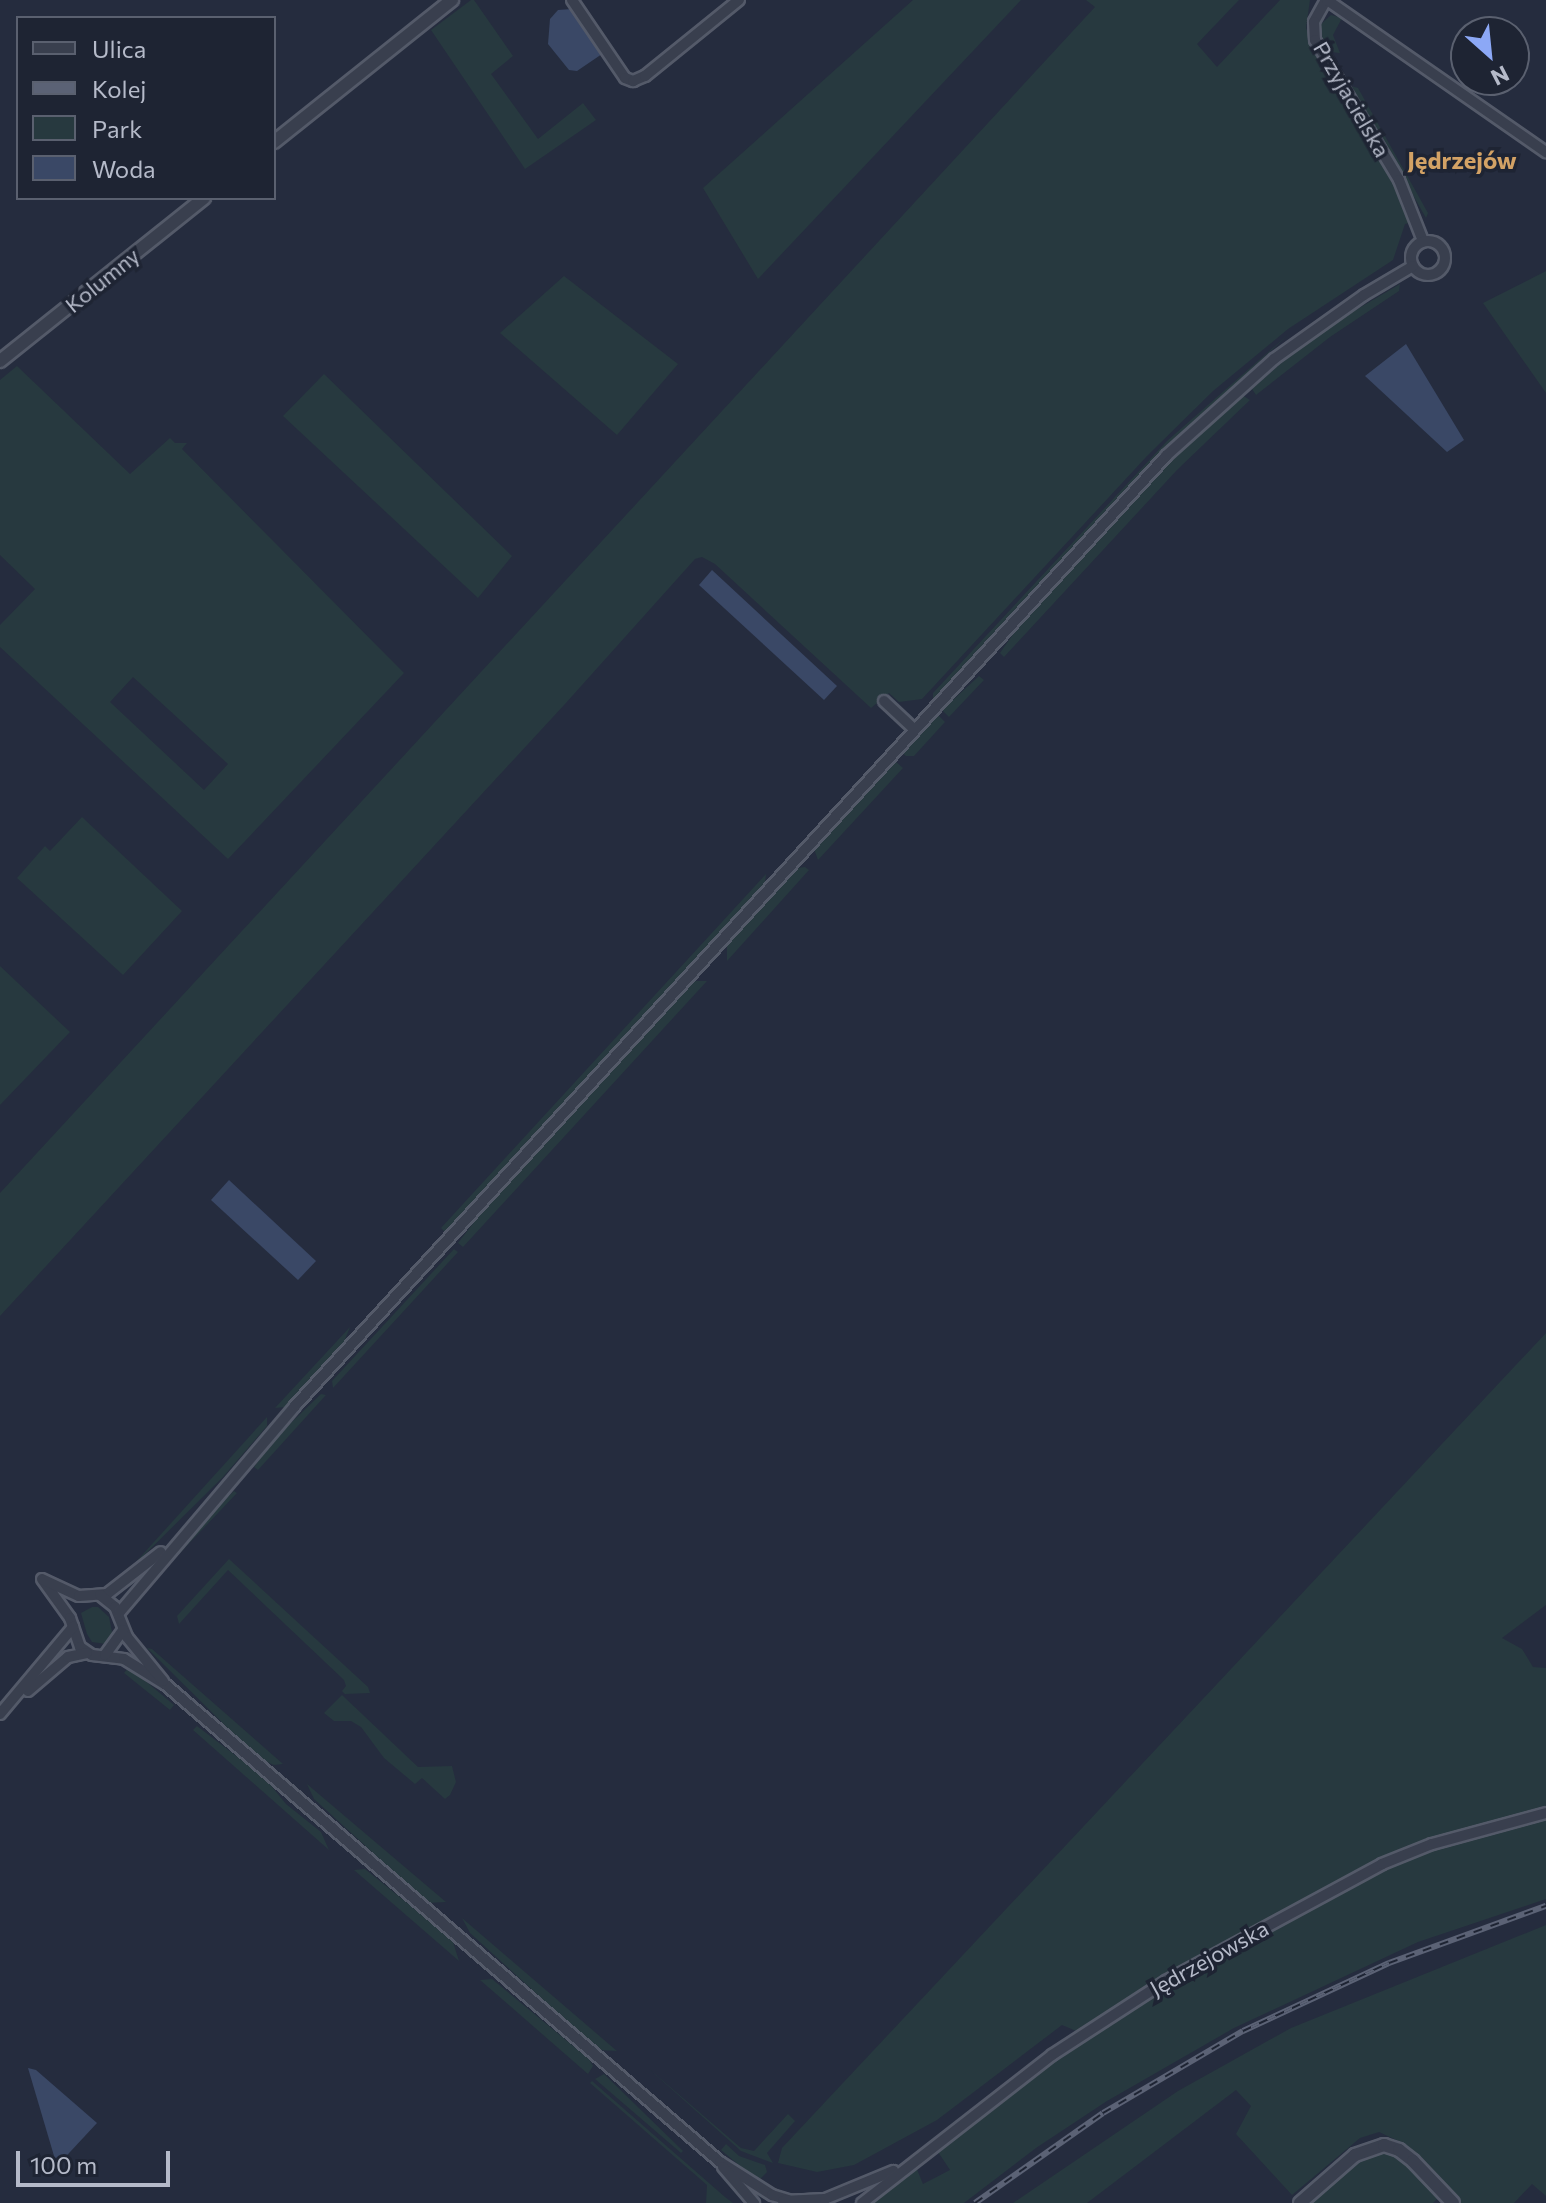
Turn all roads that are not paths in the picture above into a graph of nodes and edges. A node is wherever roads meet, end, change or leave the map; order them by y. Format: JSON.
{"nodes":[{"id":1,"x":452,"y":0,"type":"edge"},
{"id":2,"x":572,"y":0,"type":"edge"},
{"id":3,"x":739,"y":0,"type":"edge"},
{"id":4,"x":1326,"y":0,"type":"edge"},
{"id":5,"x":276,"y":140,"type":"edge"},
{"id":6,"x":1546,"y":152,"type":"edge"},
{"id":7,"x":201,"y":200,"type":"edge"},
{"id":8,"x":1423,"y":241,"type":"junction"},
{"id":9,"x":1413,"y":266,"type":"junction"},
{"id":10,"x":0,"y":361,"type":"edge"},
{"id":11,"x":884,"y":701,"type":"dead end"},
{"id":12,"x":915,"y":730,"type":"junction"},
{"id":13,"x":182,"y":1535,"type":"junction"},
{"id":14,"x":100,"y":1595,"type":"junction"},
{"id":15,"x":84,"y":1597,"type":"junction"},
{"id":16,"x":119,"y":1613,"type":"junction"},
{"id":17,"x":72,"y":1622,"type":"junction"},
{"id":18,"x":123,"y":1630,"type":"junction"},
{"id":19,"x":87,"y":1653,"type":"junction"},
{"id":20,"x":105,"y":1655,"type":"junction"},
{"id":21,"x":166,"y":1685,"type":"junction"},
{"id":22,"x":1,"y":1713,"type":"edge"},
{"id":23,"x":1546,"y":1813,"type":"edge"},
{"id":24,"x":720,"y":2162,"type":"junction"},
{"id":25,"x":906,"y":2166,"type":"junction"},
{"id":26,"x":783,"y":2201,"type":"edge"},
{"id":27,"x":814,"y":2202,"type":"edge"},
{"id":28,"x":754,"y":2203,"type":"edge"},
{"id":29,"x":862,"y":2203,"type":"edge"},
{"id":30,"x":1300,"y":2203,"type":"edge"},
{"id":31,"x":1453,"y":2203,"type":"edge"}],
"edges":[{"from":1,"to":5,"type":"street"},
{"from":2,"to":3,"type":"street"},
{"from":4,"to":6,"type":"street"},
{"from":4,"to":8,"type":"street","name":"Przyjacielska"},
{"from":7,"to":10,"type":"street","name":"Kolumny"},
{"from":8,"to":9,"type":"street"},
{"from":8,"to":9,"type":"street"},
{"from":9,"to":12,"type":"street"},
{"from":11,"to":12,"type":"street"},
{"from":12,"to":13,"type":"street"},
{"from":13,"to":14,"type":"street"},
{"from":13,"to":16,"type":"street"},
{"from":14,"to":15,"type":"street"},
{"from":14,"to":16,"type":"street"},
{"from":15,"to":17,"type":"street"},
{"from":15,"to":17,"type":"street"},
{"from":16,"to":18,"type":"street"},
{"from":17,"to":19,"type":"street"},
{"from":17,"to":22,"type":"street"},
{"from":18,"to":20,"type":"street"},
{"from":18,"to":21,"type":"street"},
{"from":19,"to":20,"type":"street"},
{"from":19,"to":22,"type":"street"},
{"from":20,"to":21,"type":"street"},
{"from":21,"to":24,"type":"street"},
{"from":23,"to":25,"type":"street","name":"Jędrzejowska"},
{"from":24,"to":26,"type":"street"},
{"from":24,"to":28,"type":"street"},
{"from":25,"to":27,"type":"street","name":"Jędrzejowska"},
{"from":25,"to":29,"type":"street","name":"Jędrzejowska"},
{"from":26,"to":27,"type":"street","name":"Jędrzejowska"},
{"from":30,"to":31,"type":"street"}]}
